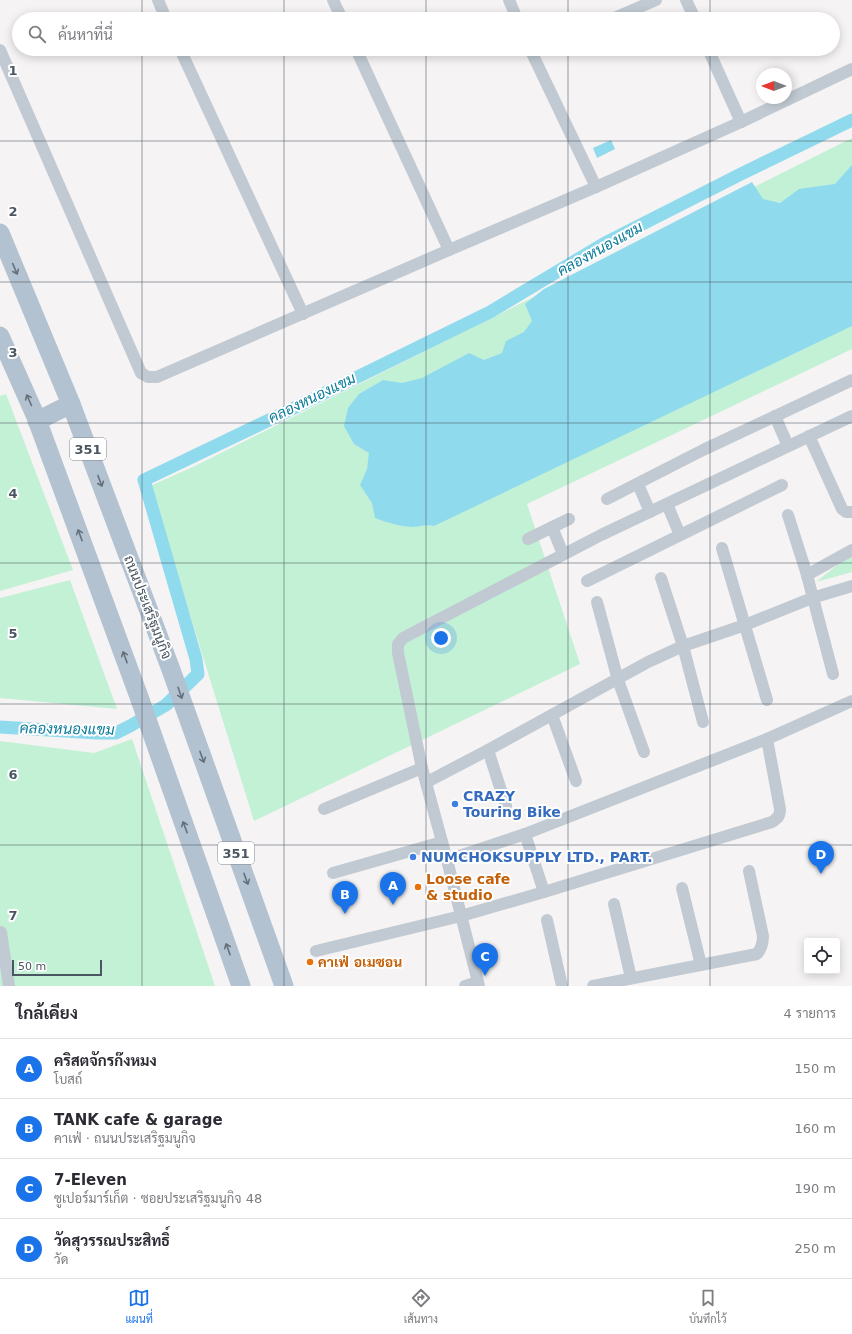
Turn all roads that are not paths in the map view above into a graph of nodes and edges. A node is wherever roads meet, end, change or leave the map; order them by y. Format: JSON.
{"nodes":[{"id":1,"x":158,"y":0,"type":"edge"},
{"id":2,"x":333,"y":0,"type":"edge"},
{"id":3,"x":509,"y":0,"type":"edge"},
{"id":4,"x":656,"y":0,"type":"edge"},
{"id":5,"x":686,"y":0,"type":"edge"},
{"id":6,"x":163,"y":12,"type":"edge"},
{"id":7,"x":339,"y":12,"type":"edge"},
{"id":8,"x":514,"y":12,"type":"edge"},
{"id":9,"x":628,"y":12,"type":"edge"},
{"id":10,"x":692,"y":12,"type":"edge"},
{"id":11,"x":0,"y":50,"type":"edge"},
{"id":12,"x":183,"y":56,"type":"edge"},
{"id":13,"x":359,"y":56,"type":"edge"},
{"id":14,"x":538,"y":56,"type":"edge"},
{"id":15,"x":711,"y":56,"type":"edge"},
{"id":16,"x":852,"y":69,"type":"edge"},
{"id":17,"x":741,"y":122,"type":"junction"},
{"id":18,"x":596,"y":187,"type":"junction"},
{"id":19,"x":0,"y":233,"type":"edge"},
{"id":20,"x":449,"y":250,"type":"junction"},
{"id":21,"x":302,"y":314,"type":"junction"},
{"id":22,"x":0,"y":336,"type":"edge"},
{"id":23,"x":852,"y":380,"type":"edge"},
{"id":24,"x":71,"y":404,"type":"junction"},
{"id":25,"x":775,"y":416,"type":"junction"},
{"id":26,"x":852,"y":416,"type":"edge"},
{"id":27,"x":37,"y":422,"type":"junction"},
{"id":28,"x":809,"y":436,"type":"junction"},
{"id":29,"x":788,"y":446,"type":"junction"},
{"id":30,"x":638,"y":484,"type":"junction"},
{"id":31,"x":782,"y":485,"type":"dead end"},
{"id":32,"x":607,"y":499,"type":"dead end"},
{"id":33,"x":667,"y":504,"type":"junction"},
{"id":34,"x":650,"y":512,"type":"junction"},
{"id":35,"x":852,"y":512,"type":"edge"},
{"id":36,"x":788,"y":515,"type":"dead end"},
{"id":37,"x":569,"y":519,"type":"dead end"},
{"id":38,"x":552,"y":527,"type":"junction"},
{"id":39,"x":680,"y":535,"type":"junction"},
{"id":40,"x":528,"y":539,"type":"dead end"},
{"id":41,"x":722,"y":548,"type":"dead end"},
{"id":42,"x":852,"y":550,"type":"edge"},
{"id":43,"x":564,"y":554,"type":"junction"},
{"id":44,"x":807,"y":575,"type":"junction"},
{"id":45,"x":661,"y":578,"type":"dead end"},
{"id":46,"x":587,"y":581,"type":"dead end"},
{"id":47,"x":852,"y":586,"type":"edge"},
{"id":48,"x":812,"y":598,"type":"junction"},
{"id":49,"x":597,"y":602,"type":"dead end"},
{"id":50,"x":745,"y":625,"type":"junction"},
{"id":51,"x":683,"y":646,"type":"junction"},
{"id":52,"x":833,"y":674,"type":"dead end"},
{"id":53,"x":618,"y":680,"type":"junction"},
{"id":54,"x":767,"y":700,"type":"dead end"},
{"id":55,"x":852,"y":701,"type":"edge"},
{"id":56,"x":552,"y":715,"type":"junction"},
{"id":57,"x":703,"y":722,"type":"dead end"},
{"id":58,"x":767,"y":739,"type":"junction"},
{"id":59,"x":488,"y":750,"type":"junction"},
{"id":60,"x":644,"y":752,"type":"dead end"},
{"id":61,"x":422,"y":768,"type":"junction"},
{"id":62,"x":576,"y":781,"type":"dead end"},
{"id":63,"x":427,"y":782,"type":"junction"},
{"id":64,"x":506,"y":806,"type":"dead end"},
{"id":65,"x":324,"y":809,"type":"dead end"},
{"id":66,"x":525,"y":834,"type":"junction"},
{"id":67,"x":442,"y":842,"type":"junction"},
{"id":68,"x":447,"y":860,"type":"junction"},
{"id":69,"x":749,"y":871,"type":"dead end"},
{"id":70,"x":333,"y":873,"type":"dead end"},
{"id":71,"x":682,"y":888,"type":"dead end"},
{"id":72,"x":544,"y":892,"type":"junction"},
{"id":73,"x":614,"y":904,"type":"dead end"},
{"id":74,"x":462,"y":916,"type":"junction"},
{"id":75,"x":547,"y":920,"type":"dead end"},
{"id":76,"x":1,"y":932,"type":"edge"},
{"id":77,"x":316,"y":951,"type":"dead end"},
{"id":78,"x":701,"y":965,"type":"junction"},
{"id":79,"x":631,"y":978,"type":"junction"},
{"id":80,"x":478,"y":984,"type":"edge"},
{"id":81,"x":9,"y":986,"type":"edge"},
{"id":82,"x":241,"y":986,"type":"edge"},
{"id":83,"x":284,"y":986,"type":"edge"},
{"id":84,"x":464,"y":986,"type":"edge"},
{"id":85,"x":562,"y":986,"type":"edge"},
{"id":86,"x":593,"y":986,"type":"edge"}],
"edges":[{"from":1,"to":6,"type":"street"},
{"from":2,"to":7,"type":"street"},
{"from":3,"to":8,"type":"street"},
{"from":4,"to":9,"type":"street"},
{"from":5,"to":10,"type":"street"},
{"from":11,"to":21,"type":"street"},
{"from":12,"to":21,"type":"street"},
{"from":13,"to":20,"type":"street"},
{"from":14,"to":18,"type":"street"},
{"from":15,"to":17,"type":"street"},
{"from":16,"to":17,"type":"street"},
{"from":17,"to":18,"type":"street"},
{"from":18,"to":20,"type":"street"},
{"from":19,"to":24,"type":"main road","name":"ถนนประเสริฐมนูกิจ","number":"351","one_way":true},
{"from":20,"to":21,"type":"street"},
{"from":27,"to":22,"type":"main road","number":"351","one_way":true},
{"from":23,"to":25,"type":"street"},
{"from":24,"to":27,"type":"main road"},
{"from":24,"to":83,"type":"main road","name":"ถนนประเสริฐมนูกิจ","number":"351","one_way":true},
{"from":25,"to":29,"type":"street"},
{"from":25,"to":30,"type":"street"},
{"from":26,"to":28,"type":"street"},
{"from":82,"to":27,"type":"main road","number":"351","one_way":true},
{"from":28,"to":29,"type":"street"},
{"from":28,"to":35,"type":"street"},
{"from":29,"to":33,"type":"street"},
{"from":30,"to":32,"type":"street"},
{"from":30,"to":34,"type":"street"},
{"from":31,"to":39,"type":"street"},
{"from":33,"to":34,"type":"street"},
{"from":33,"to":39,"type":"street"},
{"from":34,"to":43,"type":"street"},
{"from":36,"to":44,"type":"street"},
{"from":37,"to":38,"type":"street"},
{"from":38,"to":40,"type":"street"},
{"from":38,"to":43,"type":"street"},
{"from":39,"to":46,"type":"street"},
{"from":41,"to":50,"type":"street"},
{"from":42,"to":44,"type":"street"},
{"from":43,"to":61,"type":"street"},
{"from":44,"to":48,"type":"street"},
{"from":45,"to":51,"type":"street"},
{"from":47,"to":48,"type":"street"},
{"from":48,"to":50,"type":"street"},
{"from":48,"to":52,"type":"street"},
{"from":49,"to":53,"type":"street"},
{"from":50,"to":51,"type":"street"},
{"from":50,"to":54,"type":"street"},
{"from":51,"to":53,"type":"street"},
{"from":51,"to":57,"type":"street"},
{"from":53,"to":56,"type":"street"},
{"from":53,"to":60,"type":"street"},
{"from":55,"to":58,"type":"street"},
{"from":56,"to":59,"type":"street"},
{"from":56,"to":62,"type":"street"},
{"from":58,"to":66,"type":"street"},
{"from":58,"to":72,"type":"street"},
{"from":59,"to":63,"type":"street"},
{"from":59,"to":64,"type":"street"},
{"from":61,"to":63,"type":"street"},
{"from":61,"to":65,"type":"street"},
{"from":63,"to":67,"type":"street"},
{"from":66,"to":68,"type":"street"},
{"from":66,"to":72,"type":"street"},
{"from":67,"to":68,"type":"street"},
{"from":67,"to":70,"type":"street"},
{"from":68,"to":74,"type":"street"},
{"from":69,"to":78,"type":"street"},
{"from":71,"to":78,"type":"street"},
{"from":72,"to":74,"type":"street"},
{"from":73,"to":79,"type":"street"},
{"from":74,"to":77,"type":"street"},
{"from":74,"to":80,"type":"street"},
{"from":75,"to":85,"type":"street"},
{"from":76,"to":81,"type":"street"},
{"from":78,"to":79,"type":"street"},
{"from":79,"to":86,"type":"street"},
{"from":80,"to":84,"type":"street"}]}
